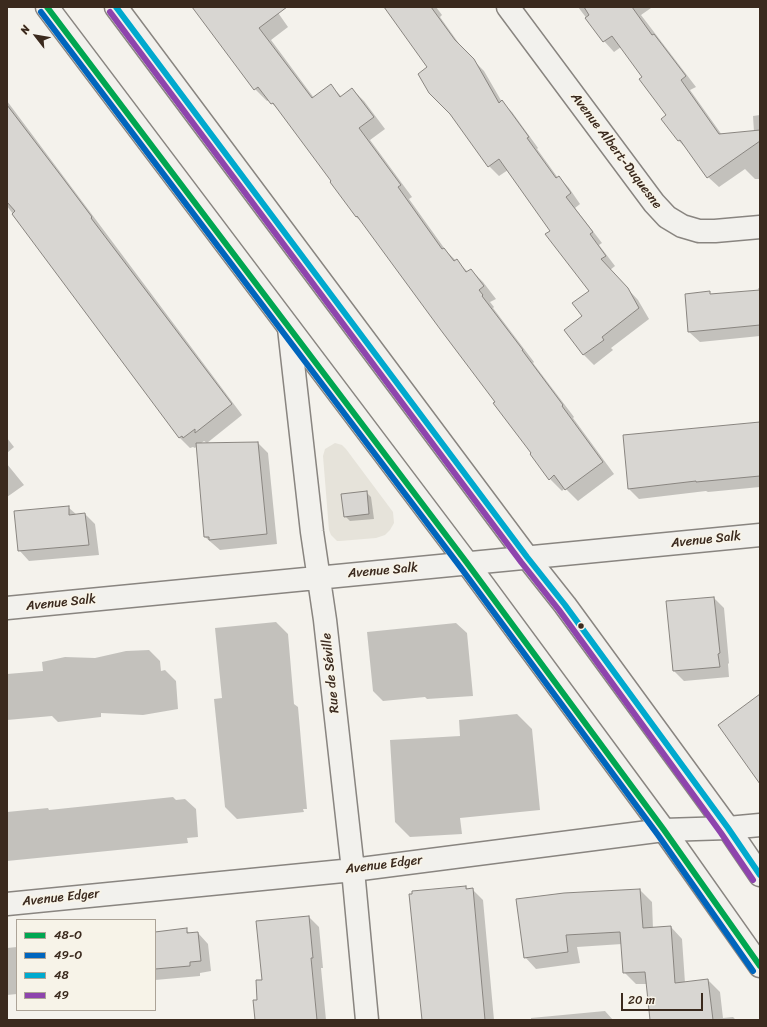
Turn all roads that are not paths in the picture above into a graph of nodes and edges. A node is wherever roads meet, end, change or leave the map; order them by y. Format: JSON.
{"nodes":[{"id":1,"x":47,"y":7,"type":"edge"},
{"id":2,"x":116,"y":7,"type":"edge"},
{"id":3,"x":508,"y":7,"type":"edge"},
{"id":4,"x":760,"y":227,"type":"edge"},
{"id":5,"x":289,"y":328,"type":"junction"},
{"id":6,"x":760,"y":535,"type":"edge"},
{"id":7,"x":527,"y":557,"type":"junction"},
{"id":8,"x":467,"y":563,"type":"junction"},
{"id":9,"x":319,"y":578,"type":"junction"},
{"id":10,"x":7,"y":608,"type":"edge"},
{"id":11,"x":760,"y":825,"type":"edge"},
{"id":12,"x":728,"y":828,"type":"junction"},
{"id":13,"x":664,"y":830,"type":"junction"},
{"id":14,"x":353,"y":870,"type":"junction"},
{"id":15,"x":760,"y":875,"type":"edge"},
{"id":16,"x":7,"y":904,"type":"edge"},
{"id":17,"x":760,"y":966,"type":"edge"},
{"id":18,"x":367,"y":1020,"type":"edge"}],
"edges":[{"from":1,"to":5,"type":"street"},
{"from":2,"to":7,"type":"street"},
{"from":3,"to":4,"type":"street","name":"Avenue Albert-Duquesne"},
{"from":5,"to":8,"type":"street"},
{"from":5,"to":9,"type":"street","name":"Rue de Séville"},
{"from":6,"to":7,"type":"street","name":"Avenue Salk"},
{"from":7,"to":8,"type":"street","name":"Avenue Salk"},
{"from":7,"to":12,"type":"street"},
{"from":8,"to":9,"type":"street","name":"Avenue Salk"},
{"from":8,"to":13,"type":"street"},
{"from":9,"to":10,"type":"street","name":"Avenue Salk"},
{"from":9,"to":14,"type":"street","name":"Rue de Séville"},
{"from":11,"to":12,"type":"street","name":"Avenue Edger"},
{"from":12,"to":13,"type":"street","name":"Avenue Edger"},
{"from":12,"to":15,"type":"street"},
{"from":13,"to":14,"type":"street","name":"Avenue Edger"},
{"from":13,"to":17,"type":"street"},
{"from":14,"to":16,"type":"street","name":"Avenue Edger"},
{"from":14,"to":18,"type":"street","name":"Rue de Séville"}]}
